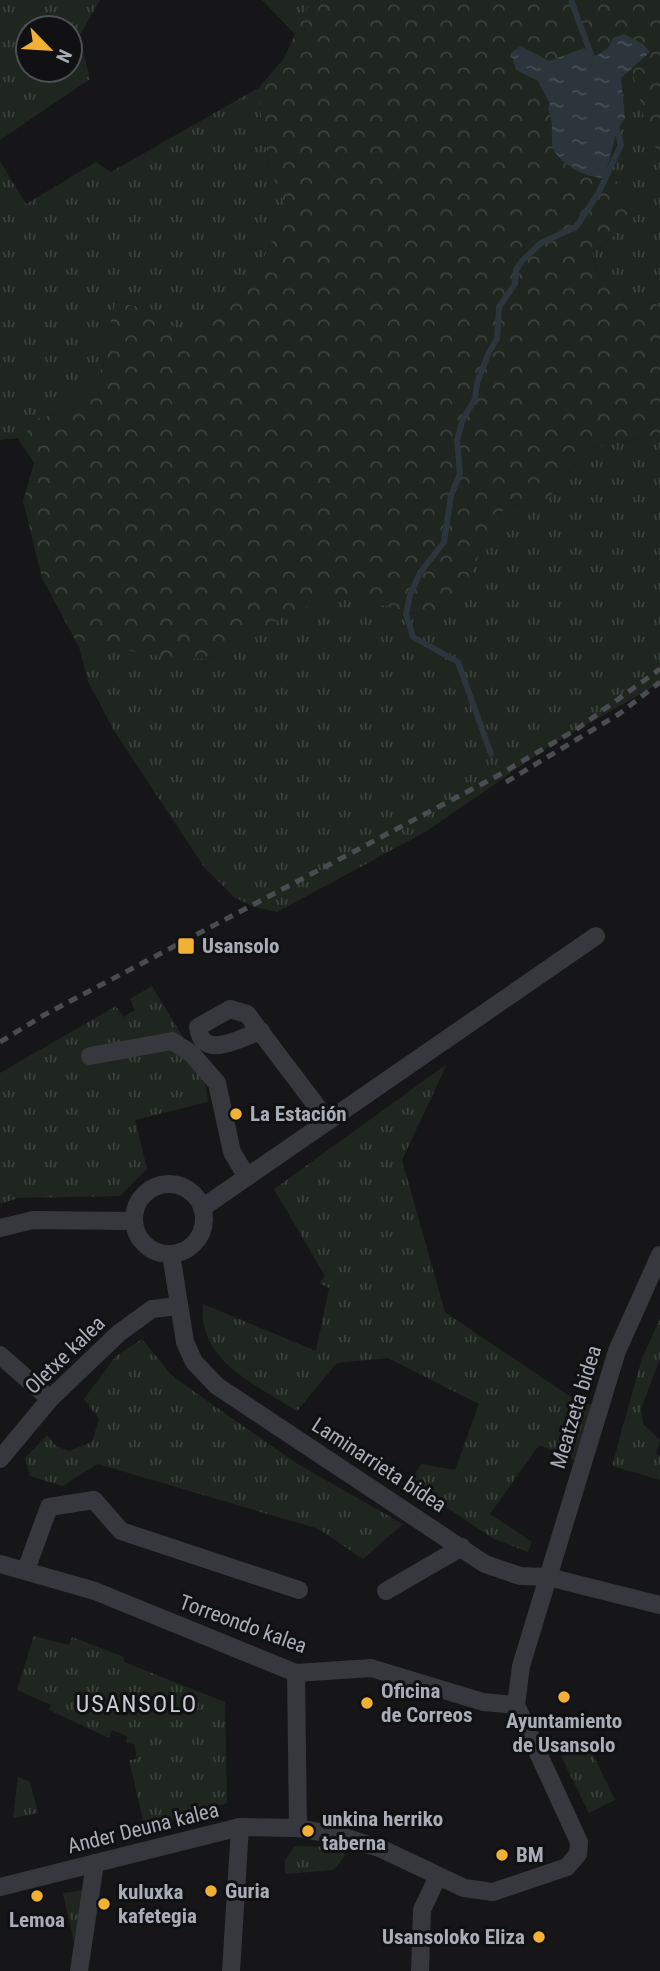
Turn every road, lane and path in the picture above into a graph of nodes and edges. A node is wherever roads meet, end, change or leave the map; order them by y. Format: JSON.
{"nodes":[{"id":1,"x":596,"y":936,"type":"dead end"},
{"id":2,"x":261,"y":1031,"type":"dead end"},
{"id":3,"x":90,"y":1056,"type":"dead end"},
{"id":4,"x":328,"y":1121,"type":"junction"},
{"id":5,"x":247,"y":1177,"type":"junction"},
{"id":6,"x":202,"y":1208,"type":"junction"},
{"id":7,"x":134,"y":1221,"type":"junction"},
{"id":8,"x":0,"y":1228,"type":"edge"},
{"id":9,"x":171,"y":1254,"type":"junction"},
{"id":10,"x":660,"y":1255,"type":"edge"},
{"id":11,"x":177,"y":1306,"type":"junction"},
{"id":12,"x":0,"y":1355,"type":"edge"},
{"id":13,"x":50,"y":1399,"type":"junction"},
{"id":14,"x":0,"y":1459,"type":"edge"},
{"id":15,"x":462,"y":1547,"type":"junction"},
{"id":16,"x":0,"y":1564,"type":"edge"},
{"id":17,"x":26,"y":1570,"type":"junction"},
{"id":18,"x":548,"y":1577,"type":"junction"},
{"id":19,"x":299,"y":1590,"type":"dead end"},
{"id":20,"x":386,"y":1591,"type":"dead end"},
{"id":21,"x":660,"y":1605,"type":"edge"},
{"id":22,"x":296,"y":1673,"type":"junction"},
{"id":23,"x":516,"y":1705,"type":"junction"},
{"id":24,"x":240,"y":1827,"type":"junction"},
{"id":25,"x":298,"y":1828,"type":"junction"},
{"id":26,"x":95,"y":1863,"type":"junction"},
{"id":27,"x":438,"y":1876,"type":"junction"},
{"id":28,"x":0,"y":1887,"type":"edge"},
{"id":29,"x":79,"y":1971,"type":"edge"},
{"id":30,"x":231,"y":1971,"type":"edge"},
{"id":31,"x":419,"y":1971,"type":"edge"}],
"edges":[{"from":1,"to":4,"type":"street"},
{"from":2,"to":4,"type":"street"},
{"from":3,"to":5,"type":"street"},
{"from":4,"to":5,"type":"street"},
{"from":5,"to":6,"type":"street"},
{"from":6,"to":7,"type":"street"},
{"from":6,"to":9,"type":"street"},
{"from":7,"to":8,"type":"street"},
{"from":7,"to":9,"type":"street"},
{"from":9,"to":11,"type":"street","name":"Laminarrieta bidea"},
{"from":10,"to":18,"type":"street","name":"Meatzeta bidea"},
{"from":11,"to":13,"type":"street","name":"Oletxe kalea"},
{"from":11,"to":15,"type":"street","name":"Laminarrieta bidea"},
{"from":12,"to":13,"type":"street"},
{"from":13,"to":14,"type":"street","name":"Oletxe kalea"},
{"from":15,"to":18,"type":"street","name":"Laminarrieta bidea"},
{"from":15,"to":20,"type":"street"},
{"from":16,"to":17,"type":"street","name":"Torreondo kalea"},
{"from":17,"to":19,"type":"street"},
{"from":17,"to":22,"type":"street","name":"Torreondo kalea"},
{"from":18,"to":21,"type":"street","name":"Laminarrieta bidea"},
{"from":18,"to":23,"type":"street"},
{"from":22,"to":23,"type":"street","name":"Torreondo kalea"},
{"from":22,"to":25,"type":"street"},
{"from":23,"to":27,"type":"street","name":"Ander Deuna kalea"},
{"from":24,"to":25,"type":"street","name":"Ander Deuna kalea"},
{"from":24,"to":26,"type":"street","name":"Ander Deuna kalea"},
{"from":24,"to":30,"type":"street"},
{"from":25,"to":27,"type":"street","name":"Ander Deuna kalea"},
{"from":26,"to":28,"type":"street","name":"Ander Deuna kalea"},
{"from":26,"to":29,"type":"street"},
{"from":27,"to":31,"type":"street"}]}
